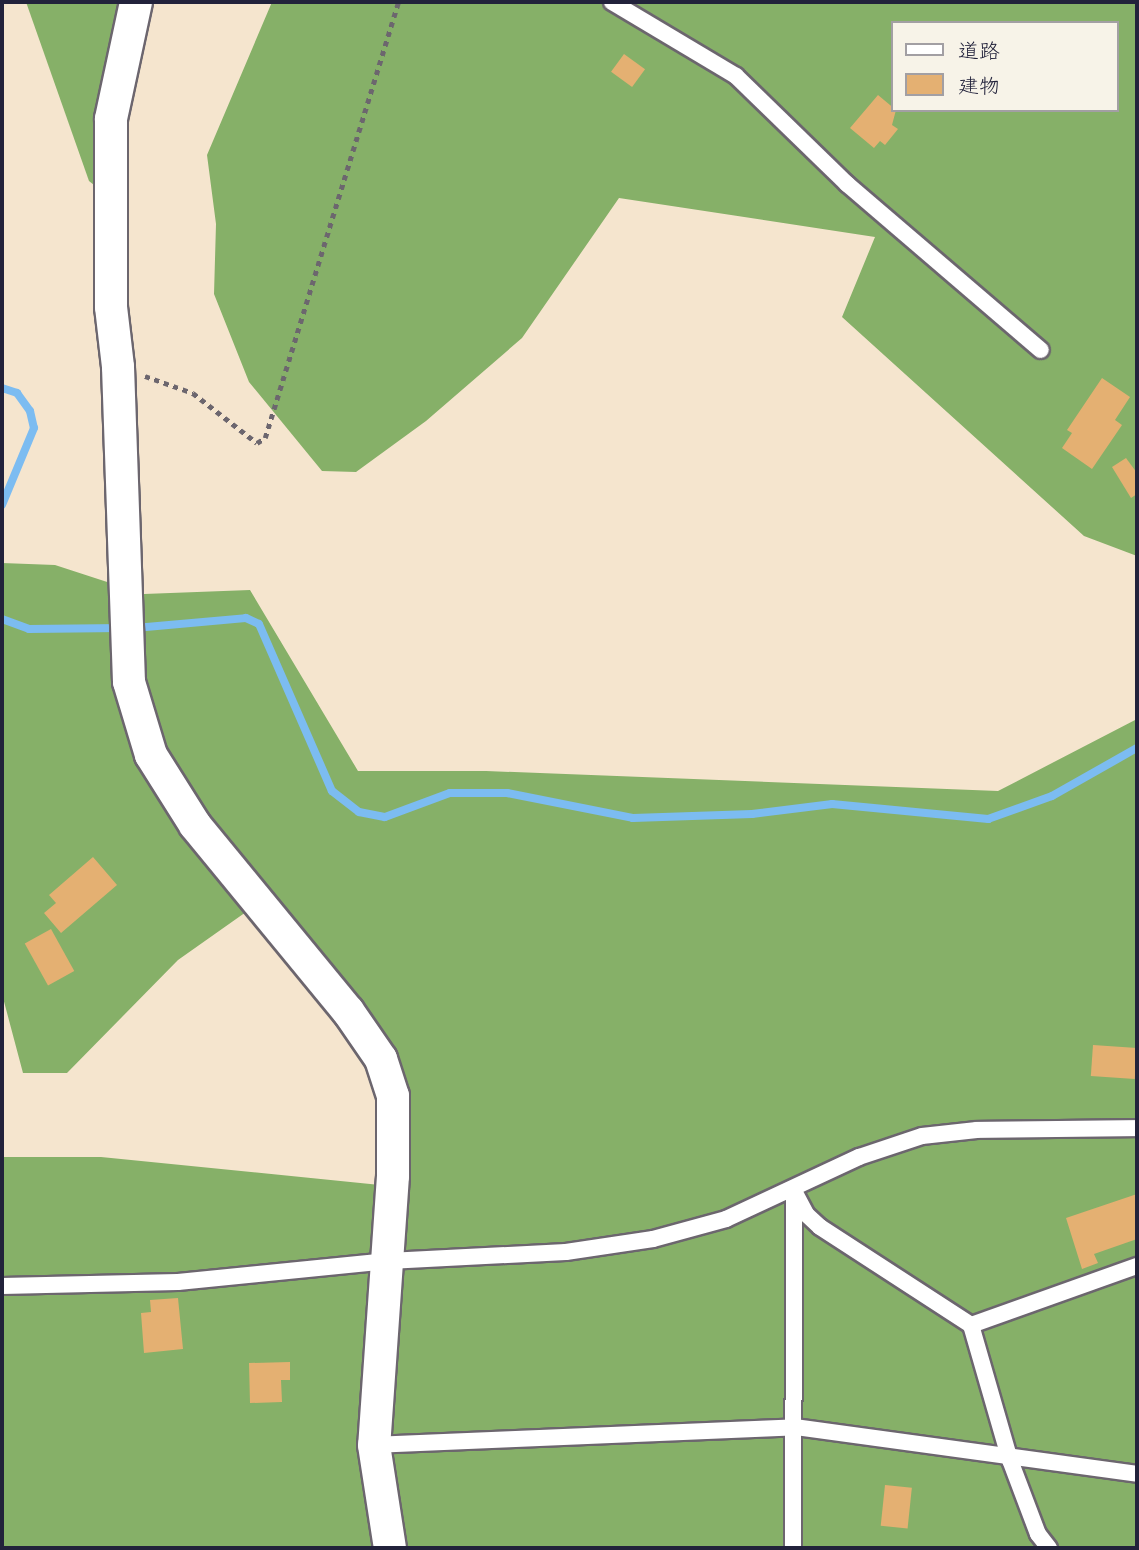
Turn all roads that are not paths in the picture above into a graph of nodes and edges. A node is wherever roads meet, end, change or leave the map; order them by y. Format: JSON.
{"nodes":[{"id":1,"x":136,"y":2,"type":"edge"},
{"id":2,"x":612,"y":2,"type":"edge"},
{"id":3,"x":1041,"y":350,"type":"dead end"},
{"id":4,"x":1137,"y":1128,"type":"edge"},
{"id":5,"x":794,"y":1191,"type":"junction"},
{"id":6,"x":388,"y":1261,"type":"junction"},
{"id":7,"x":1137,"y":1266,"type":"edge"},
{"id":8,"x":2,"y":1286,"type":"edge"},
{"id":9,"x":971,"y":1325,"type":"junction"},
{"id":10,"x":795,"y":1427,"type":"junction"},
{"id":11,"x":374,"y":1446,"type":"junction"},
{"id":12,"x":1010,"y":1460,"type":"junction"},
{"id":13,"x":1137,"y":1474,"type":"edge"},
{"id":14,"x":390,"y":1548,"type":"edge"},
{"id":15,"x":793,"y":1548,"type":"edge"},
{"id":16,"x":1049,"y":1548,"type":"edge"}],
"edges":[{"from":1,"to":6,"type":"street"},
{"from":2,"to":3,"type":"lane"},
{"from":4,"to":5,"type":"lane"},
{"from":5,"to":6,"type":"lane"},
{"from":5,"to":9,"type":"lane"},
{"from":5,"to":10,"type":"lane"},
{"from":6,"to":8,"type":"lane"},
{"from":6,"to":11,"type":"street"},
{"from":7,"to":9,"type":"lane"},
{"from":9,"to":12,"type":"lane"},
{"from":10,"to":11,"type":"lane"},
{"from":10,"to":12,"type":"lane"},
{"from":10,"to":15,"type":"lane"},
{"from":11,"to":14,"type":"street"},
{"from":12,"to":13,"type":"lane"},
{"from":12,"to":16,"type":"lane"}]}
